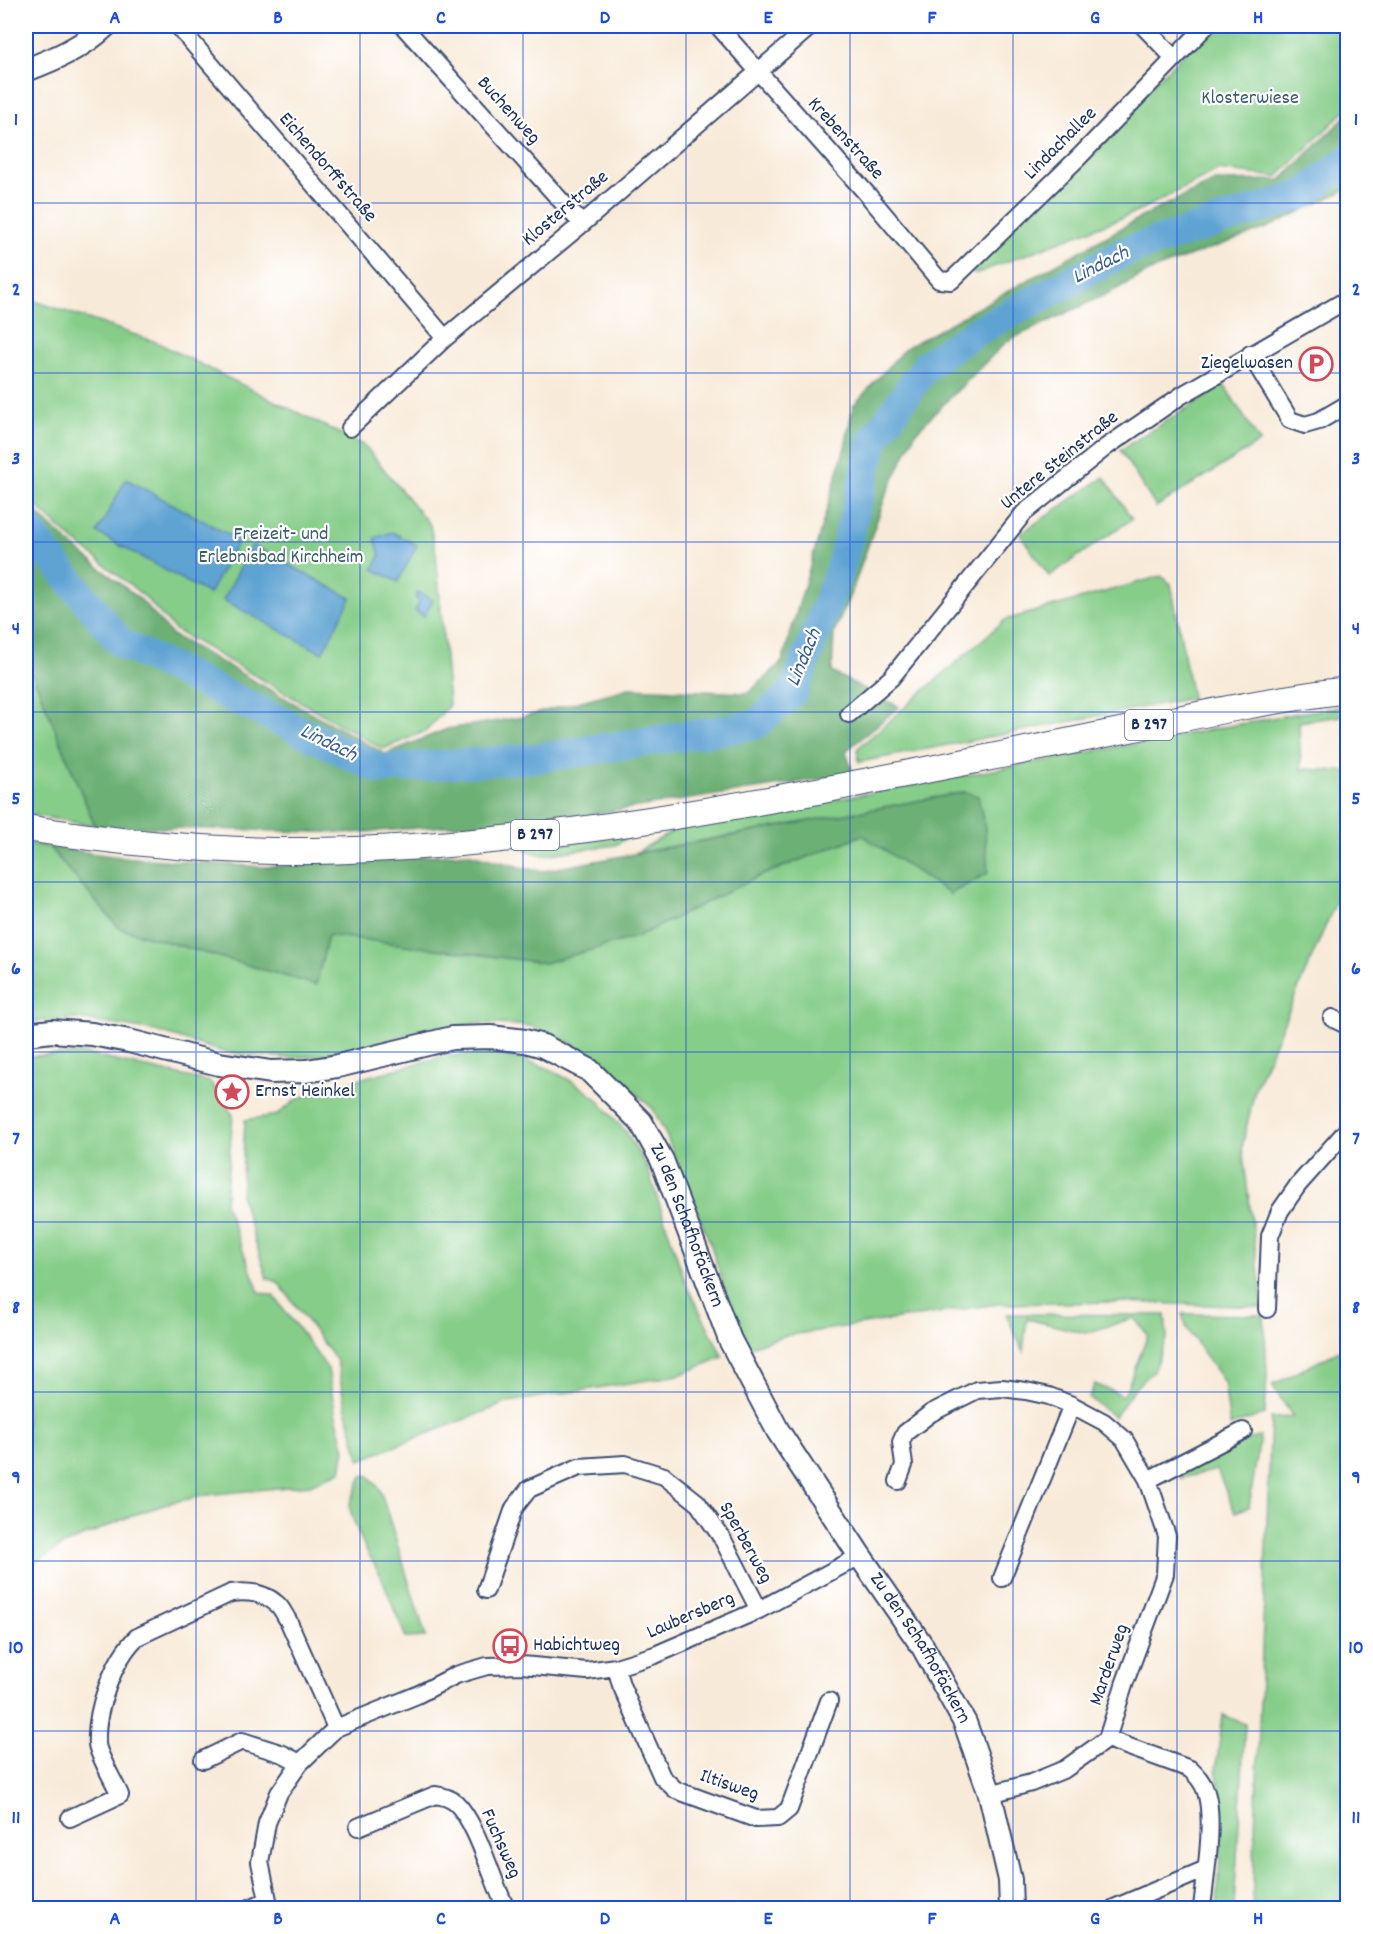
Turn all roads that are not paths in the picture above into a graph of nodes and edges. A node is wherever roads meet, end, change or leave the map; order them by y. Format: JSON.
{"nodes":[{"id":1,"x":105,"y":26,"type":"edge"},
{"id":2,"x":178,"y":26,"type":"edge"},
{"id":3,"x":403,"y":26,"type":"edge"},
{"id":4,"x":718,"y":26,"type":"edge"},
{"id":5,"x":811,"y":26,"type":"edge"},
{"id":6,"x":1143,"y":26,"type":"edge"},
{"id":7,"x":1206,"y":26,"type":"edge"},
{"id":8,"x":1174,"y":58,"type":"junction"},
{"id":9,"x":26,"y":70,"type":"edge"},
{"id":10,"x":759,"y":73,"type":"junction"},
{"id":11,"x":582,"y":224,"type":"junction"},
{"id":12,"x":939,"y":280,"type":"joint"},
{"id":13,"x":1347,"y":299,"type":"edge"},
{"id":14,"x":445,"y":338,"type":"junction"},
{"id":15,"x":1250,"y":354,"type":"junction"},
{"id":16,"x":1347,"y":404,"type":"edge"},
{"id":17,"x":351,"y":428,"type":"dead end"},
{"id":18,"x":1347,"y":690,"type":"edge"},
{"id":19,"x":849,"y":714,"type":"dead end"},
{"id":20,"x":26,"y":828,"type":"edge"},
{"id":21,"x":1332,"y":1018,"type":"dead end"},
{"id":22,"x":1347,"y":1026,"type":"edge"},
{"id":23,"x":26,"y":1034,"type":"edge"},
{"id":24,"x":1347,"y":1129,"type":"edge"},
{"id":25,"x":1267,"y":1309,"type":"dead end"},
{"id":26,"x":1072,"y":1405,"type":"junction"},
{"id":27,"x":1243,"y":1431,"type":"dead end"},
{"id":28,"x":1148,"y":1480,"type":"junction"},
{"id":29,"x":898,"y":1481,"type":"dead end"},
{"id":30,"x":860,"y":1556,"type":"junction"},
{"id":31,"x":1002,"y":1578,"type":"dead end"},
{"id":32,"x":486,"y":1590,"type":"dead end"},
{"id":33,"x":759,"y":1611,"type":"junction"},
{"id":34,"x":616,"y":1667,"type":"junction"},
{"id":35,"x":829,"y":1701,"type":"dead end"},
{"id":36,"x":336,"y":1728,"type":"junction"},
{"id":37,"x":1107,"y":1739,"type":"junction"},
{"id":38,"x":203,"y":1760,"type":"dead end"},
{"id":39,"x":300,"y":1763,"type":"junction"},
{"id":40,"x":990,"y":1794,"type":"junction"},
{"id":41,"x":70,"y":1818,"type":"dead end"},
{"id":42,"x":358,"y":1827,"type":"dead end"},
{"id":43,"x":1206,"y":1869,"type":"junction"},
{"id":44,"x":270,"y":1904,"type":"edge"},
{"id":45,"x":500,"y":1907,"type":"edge"},
{"id":46,"x":250,"y":1908,"type":"edge"},
{"id":47,"x":1011,"y":1908,"type":"edge"},
{"id":48,"x":1114,"y":1908,"type":"edge"},
{"id":49,"x":1202,"y":1908,"type":"edge"}],
"edges":[{"from":1,"to":9,"type":"street"},
{"from":2,"to":14,"type":"street","name":"Eichendorffstraße"},
{"from":3,"to":11,"type":"street","name":"Buchenweg"},
{"from":4,"to":10,"type":"street","name":"Krebenstraße"},
{"from":5,"to":10,"type":"street","name":"Klosterstraße"},
{"from":6,"to":8,"type":"street"},
{"from":7,"to":8,"type":"street","name":"Lindachallee"},
{"from":8,"to":12,"type":"street","name":"Lindachallee"},
{"from":10,"to":11,"type":"street","name":"Klosterstraße"},
{"from":10,"to":12,"type":"street","name":"Krebenstraße"},
{"from":11,"to":14,"type":"street","name":"Klosterstraße"},
{"from":13,"to":15,"type":"street","name":"Untere Steinstraße"},
{"from":14,"to":17,"type":"street","name":"Klosterstraße"},
{"from":15,"to":16,"type":"street"},
{"from":15,"to":19,"type":"street","name":"Untere Steinstraße"},
{"from":18,"to":20,"type":"main road","number":"B 297"},
{"from":21,"to":22,"type":"street"},
{"from":23,"to":30,"type":"street","name":"Zu den Schafhofäckern"},
{"from":24,"to":25,"type":"street"},
{"from":26,"to":28,"type":"street","name":"Marderweg"},
{"from":26,"to":29,"type":"street","name":"Marderweg"},
{"from":26,"to":31,"type":"street"},
{"from":27,"to":28,"type":"street"},
{"from":28,"to":37,"type":"street","name":"Marderweg"},
{"from":30,"to":33,"type":"street","name":"Laubersberg"},
{"from":30,"to":40,"type":"street","name":"Zu den Schafhofäckern"},
{"from":32,"to":33,"type":"street","name":"Sperberweg"},
{"from":33,"to":34,"type":"street","name":"Laubersberg"},
{"from":34,"to":35,"type":"street","name":"Iltisweg"},
{"from":34,"to":36,"type":"street","name":"Laubersberg"},
{"from":36,"to":39,"type":"street","name":"Laubersberg"},
{"from":36,"to":41,"type":"street"},
{"from":37,"to":40,"type":"street"},
{"from":37,"to":43,"type":"street"},
{"from":38,"to":39,"type":"street"},
{"from":39,"to":44,"type":"street","name":"Laubersberg"},
{"from":40,"to":47,"type":"street","name":"Zu den Schafhofäckern"},
{"from":42,"to":45,"type":"street","name":"Fuchsweg"},
{"from":43,"to":48,"type":"street"},
{"from":43,"to":49,"type":"street"},
{"from":44,"to":46,"type":"street"}]}
